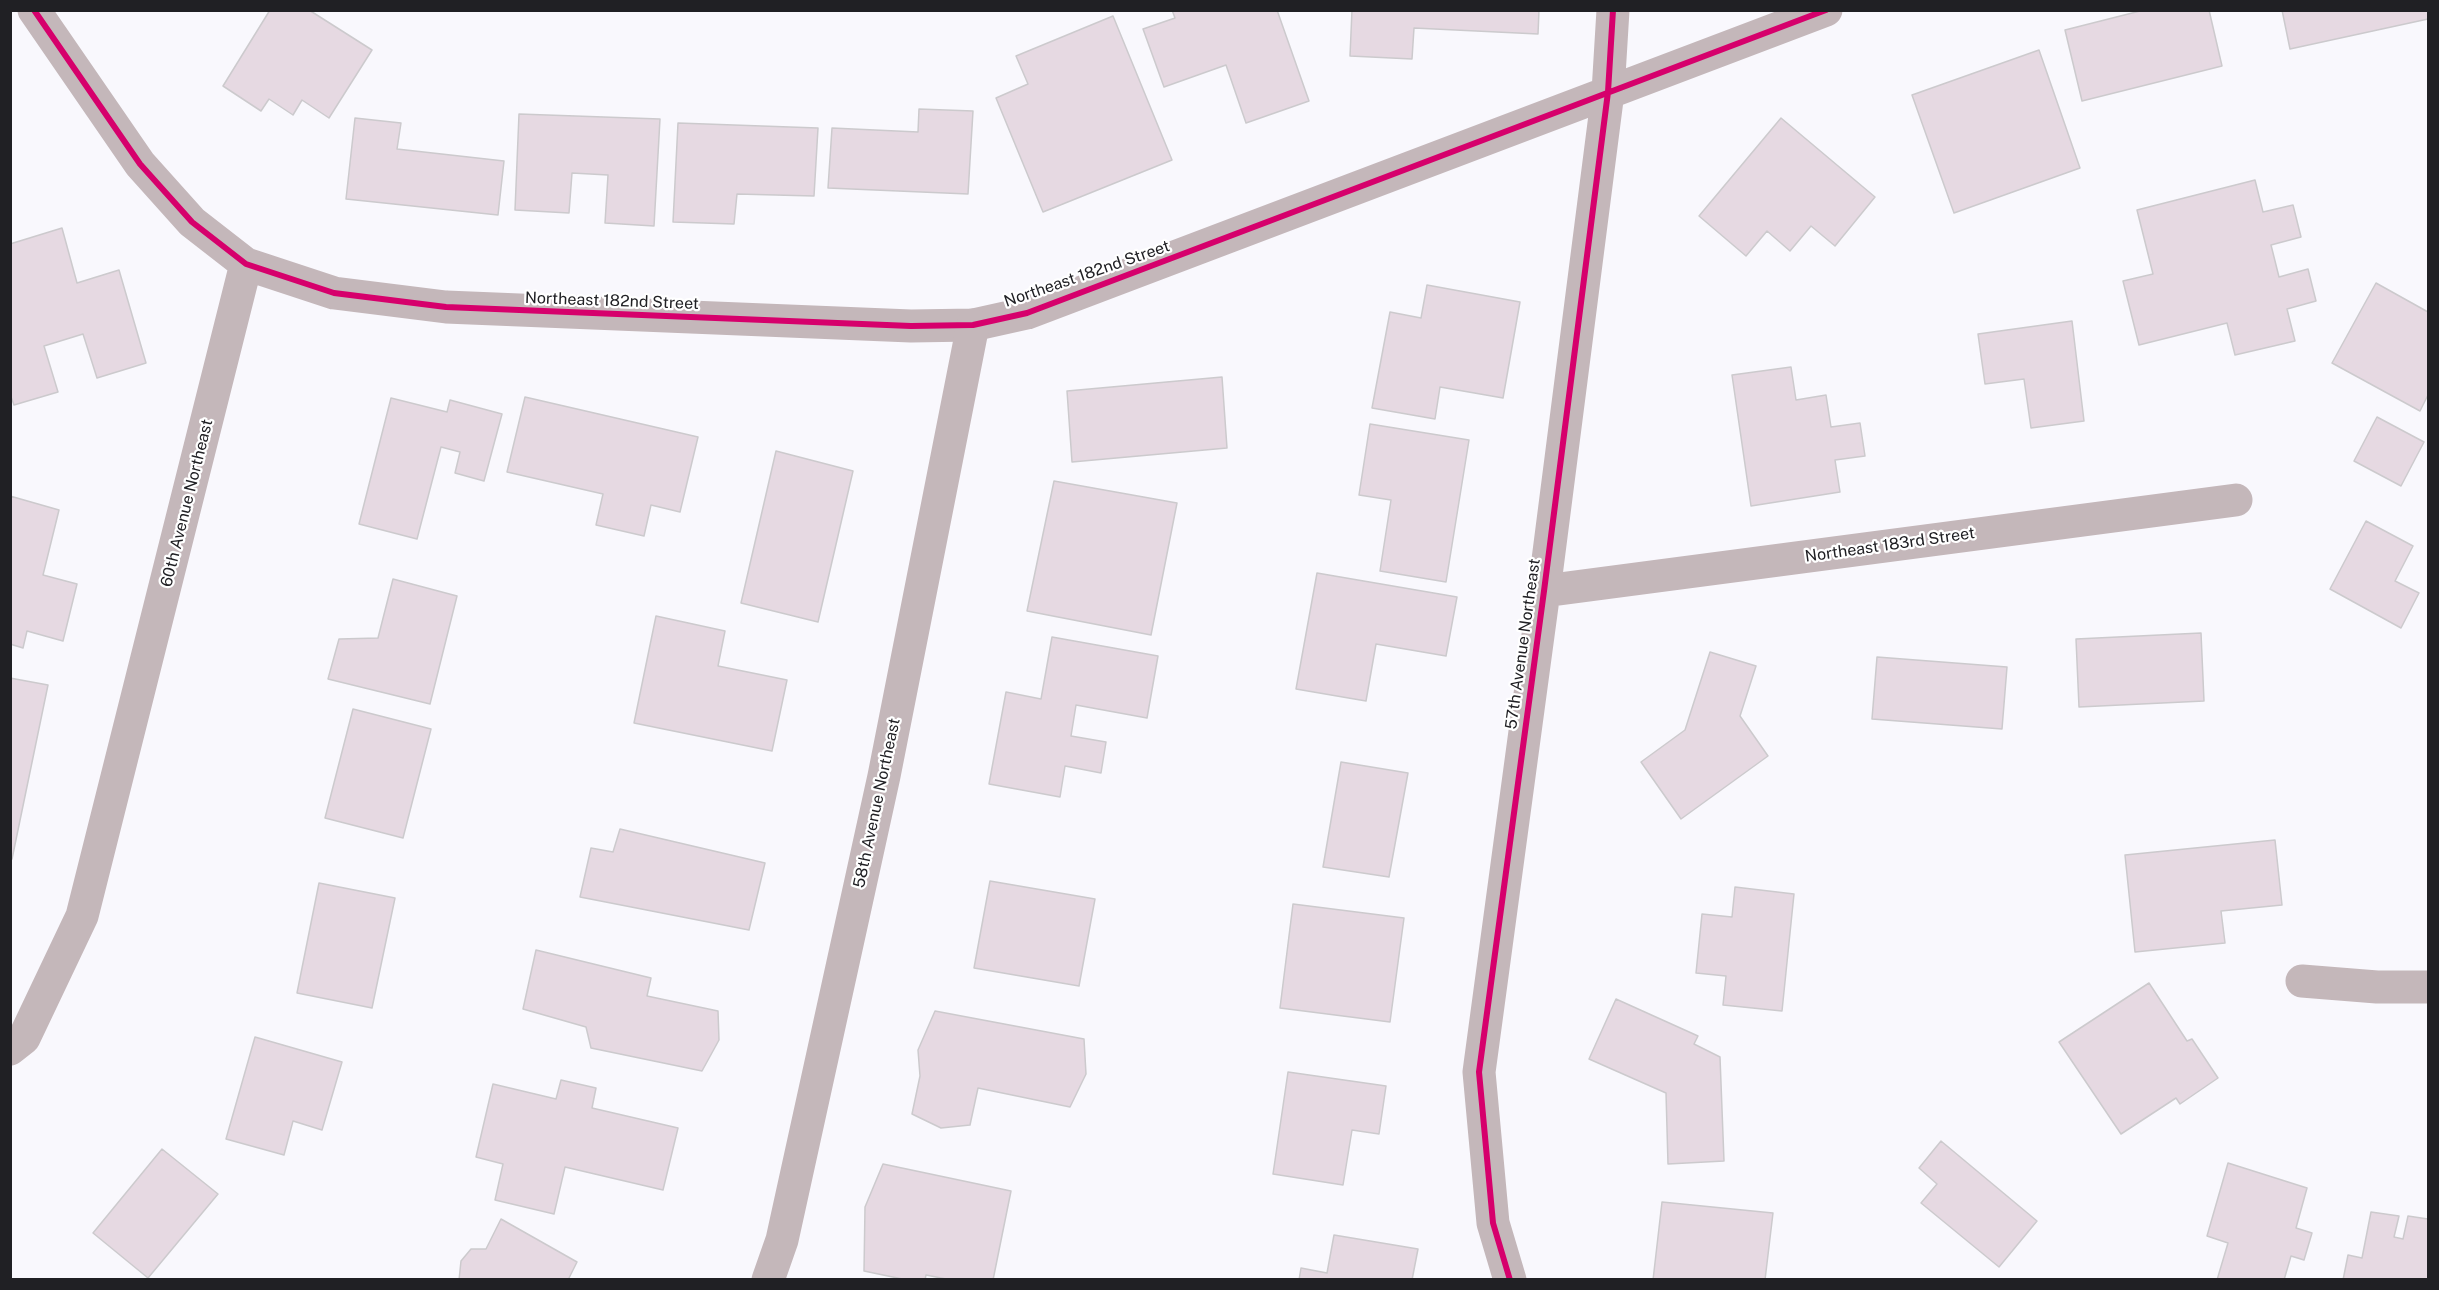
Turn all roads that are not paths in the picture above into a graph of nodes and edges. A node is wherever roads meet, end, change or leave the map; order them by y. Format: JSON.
{"nodes":[{"id":1,"x":34,"y":10,"type":"edge"},
{"id":2,"x":1613,"y":10,"type":"edge"},
{"id":3,"x":1826,"y":10,"type":"edge"},
{"id":4,"x":1608,"y":92,"type":"junction"},
{"id":5,"x":246,"y":264,"type":"junction"},
{"id":6,"x":973,"y":325,"type":"junction"},
{"id":7,"x":2236,"y":500,"type":"dead end"},
{"id":8,"x":1544,"y":591,"type":"junction"},
{"id":9,"x":2302,"y":981,"type":"dead end"},
{"id":10,"x":2428,"y":987,"type":"edge"},
{"id":11,"x":10,"y":1049,"type":"edge"},
{"id":12,"x":768,"y":1280,"type":"edge"},
{"id":13,"x":1510,"y":1280,"type":"edge"}],
"edges":[{"from":1,"to":5,"type":"street"},
{"from":2,"to":4,"type":"street","name":"57th Avenue Northeast"},
{"from":3,"to":4,"type":"street","name":"Northeast 182nd Street"},
{"from":4,"to":6,"type":"street","name":"Northeast 182nd Street"},
{"from":4,"to":8,"type":"street","name":"57th Avenue Northeast"},
{"from":5,"to":6,"type":"street","name":"Northeast 182nd Street"},
{"from":5,"to":11,"type":"street","name":"60th Avenue Northeast"},
{"from":6,"to":12,"type":"street","name":"58th Avenue Northeast"},
{"from":7,"to":8,"type":"street","name":"Northeast 183rd Street"},
{"from":8,"to":13,"type":"street","name":"57th Avenue Northeast"},
{"from":9,"to":10,"type":"street"}]}
